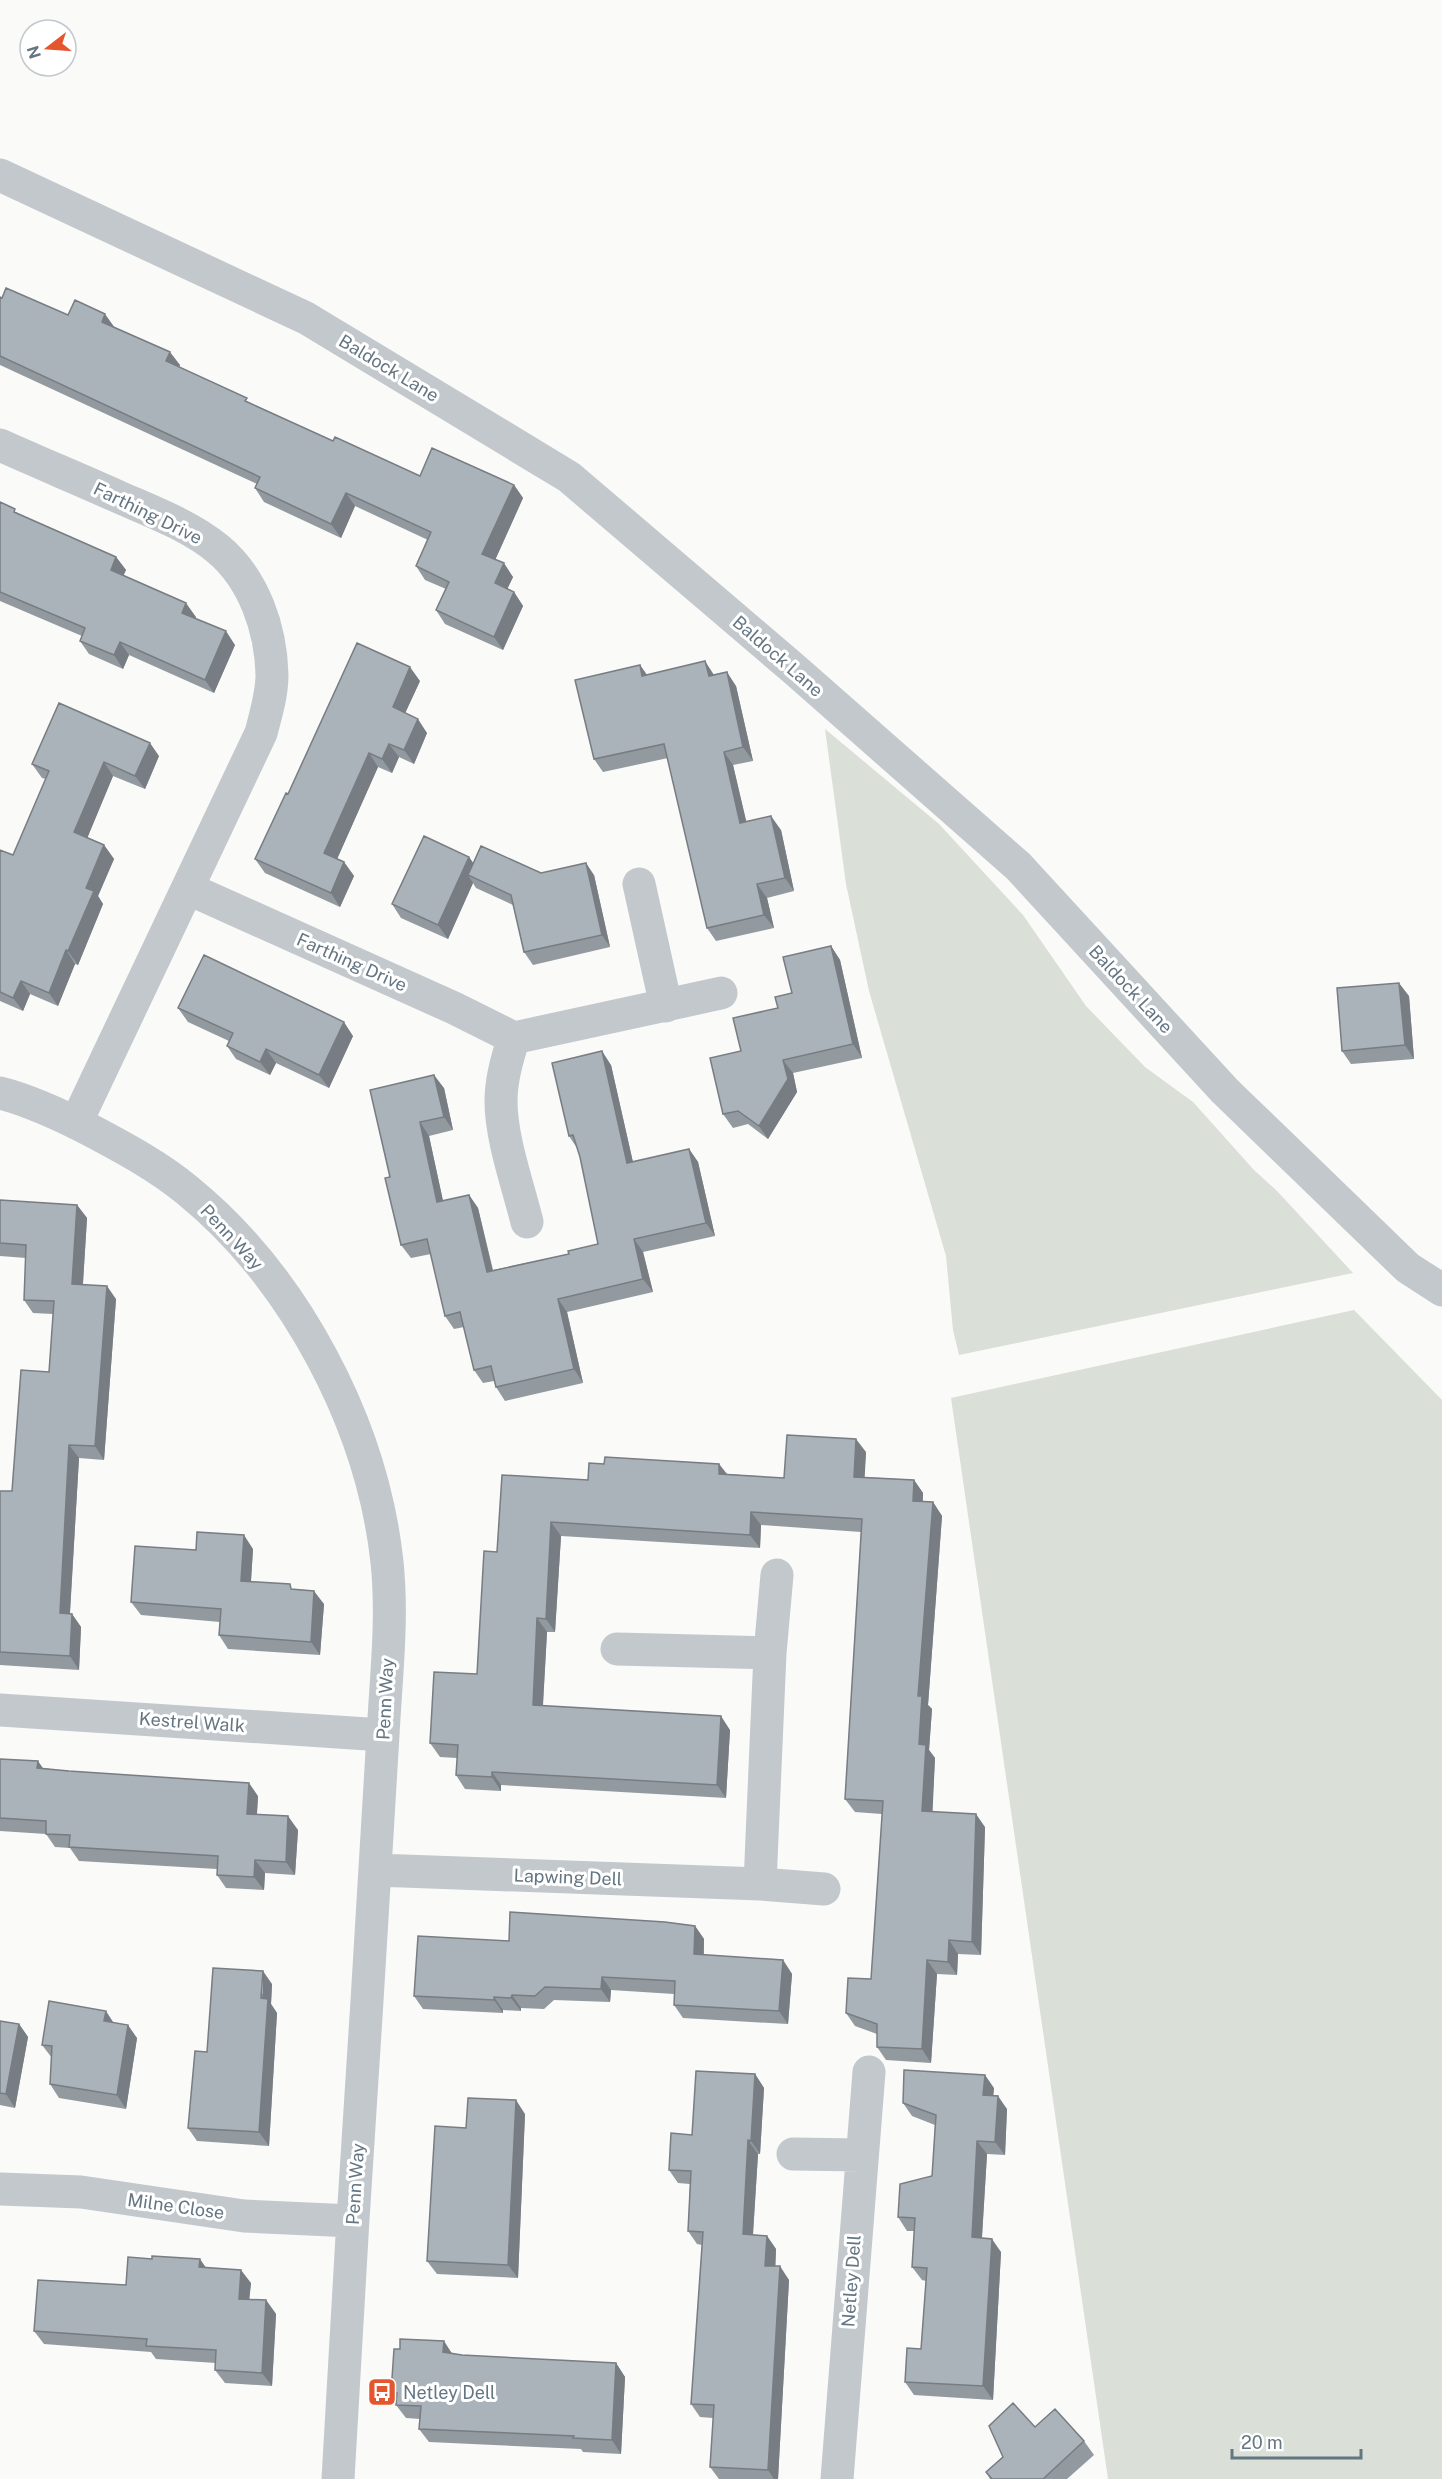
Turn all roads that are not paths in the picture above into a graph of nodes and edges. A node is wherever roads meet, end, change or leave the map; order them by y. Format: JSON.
{"nodes":[{"id":1,"x":0,"y":175,"type":"edge"},
{"id":2,"x":0,"y":445,"type":"edge"},
{"id":3,"x":639,"y":884,"type":"dead end"},
{"id":4,"x":189,"y":889,"type":"junction"},
{"id":5,"x":721,"y":993,"type":"dead end"},
{"id":6,"x":666,"y":1006,"type":"junction"},
{"id":7,"x":514,"y":1038,"type":"junction"},
{"id":8,"x":0,"y":1094,"type":"edge"},
{"id":9,"x":76,"y":1123,"type":"junction"},
{"id":10,"x":528,"y":1222,"type":"dead end"},
{"id":11,"x":1442,"y":1290,"type":"edge"},
{"id":12,"x":777,"y":1575,"type":"dead end"},
{"id":13,"x":617,"y":1649,"type":"dead end"},
{"id":14,"x":770,"y":1653,"type":"junction"},
{"id":15,"x":0,"y":1710,"type":"edge"},
{"id":16,"x":383,"y":1735,"type":"junction"},
{"id":17,"x":376,"y":1870,"type":"junction"},
{"id":18,"x":760,"y":1884,"type":"junction"},
{"id":19,"x":824,"y":1889,"type":"dead end"},
{"id":20,"x":869,"y":2072,"type":"dead end"},
{"id":21,"x":793,"y":2154,"type":"dead end"},
{"id":22,"x":861,"y":2155,"type":"junction"},
{"id":23,"x":0,"y":2189,"type":"edge"},
{"id":24,"x":352,"y":2221,"type":"junction"},
{"id":25,"x":338,"y":2479,"type":"edge"},
{"id":26,"x":837,"y":2479,"type":"edge"}],
"edges":[{"from":1,"to":11,"type":"street","name":"Baldock Lane"},
{"from":2,"to":4,"type":"street","name":"Farthing Drive"},
{"from":3,"to":6,"type":"street"},
{"from":4,"to":7,"type":"street","name":"Farthing Drive"},
{"from":4,"to":9,"type":"street","name":"Farthing Drive"},
{"from":5,"to":6,"type":"street"},
{"from":6,"to":7,"type":"street"},
{"from":7,"to":10,"type":"street"},
{"from":8,"to":9,"type":"street","name":"Penn Way"},
{"from":9,"to":16,"type":"street","name":"Penn Way"},
{"from":12,"to":14,"type":"street"},
{"from":13,"to":14,"type":"street"},
{"from":14,"to":18,"type":"street"},
{"from":15,"to":16,"type":"street","name":"Kestrel Walk"},
{"from":16,"to":17,"type":"street","name":"Penn Way"},
{"from":17,"to":18,"type":"street","name":"Lapwing Dell"},
{"from":17,"to":24,"type":"street","name":"Penn Way"},
{"from":18,"to":19,"type":"street","name":"Lapwing Dell"},
{"from":20,"to":22,"type":"street","name":"Netley Dell"},
{"from":21,"to":22,"type":"street"},
{"from":22,"to":26,"type":"street","name":"Netley Dell"},
{"from":23,"to":24,"type":"street","name":"Milne Close"},
{"from":24,"to":25,"type":"street","name":"Penn Way"}]}
